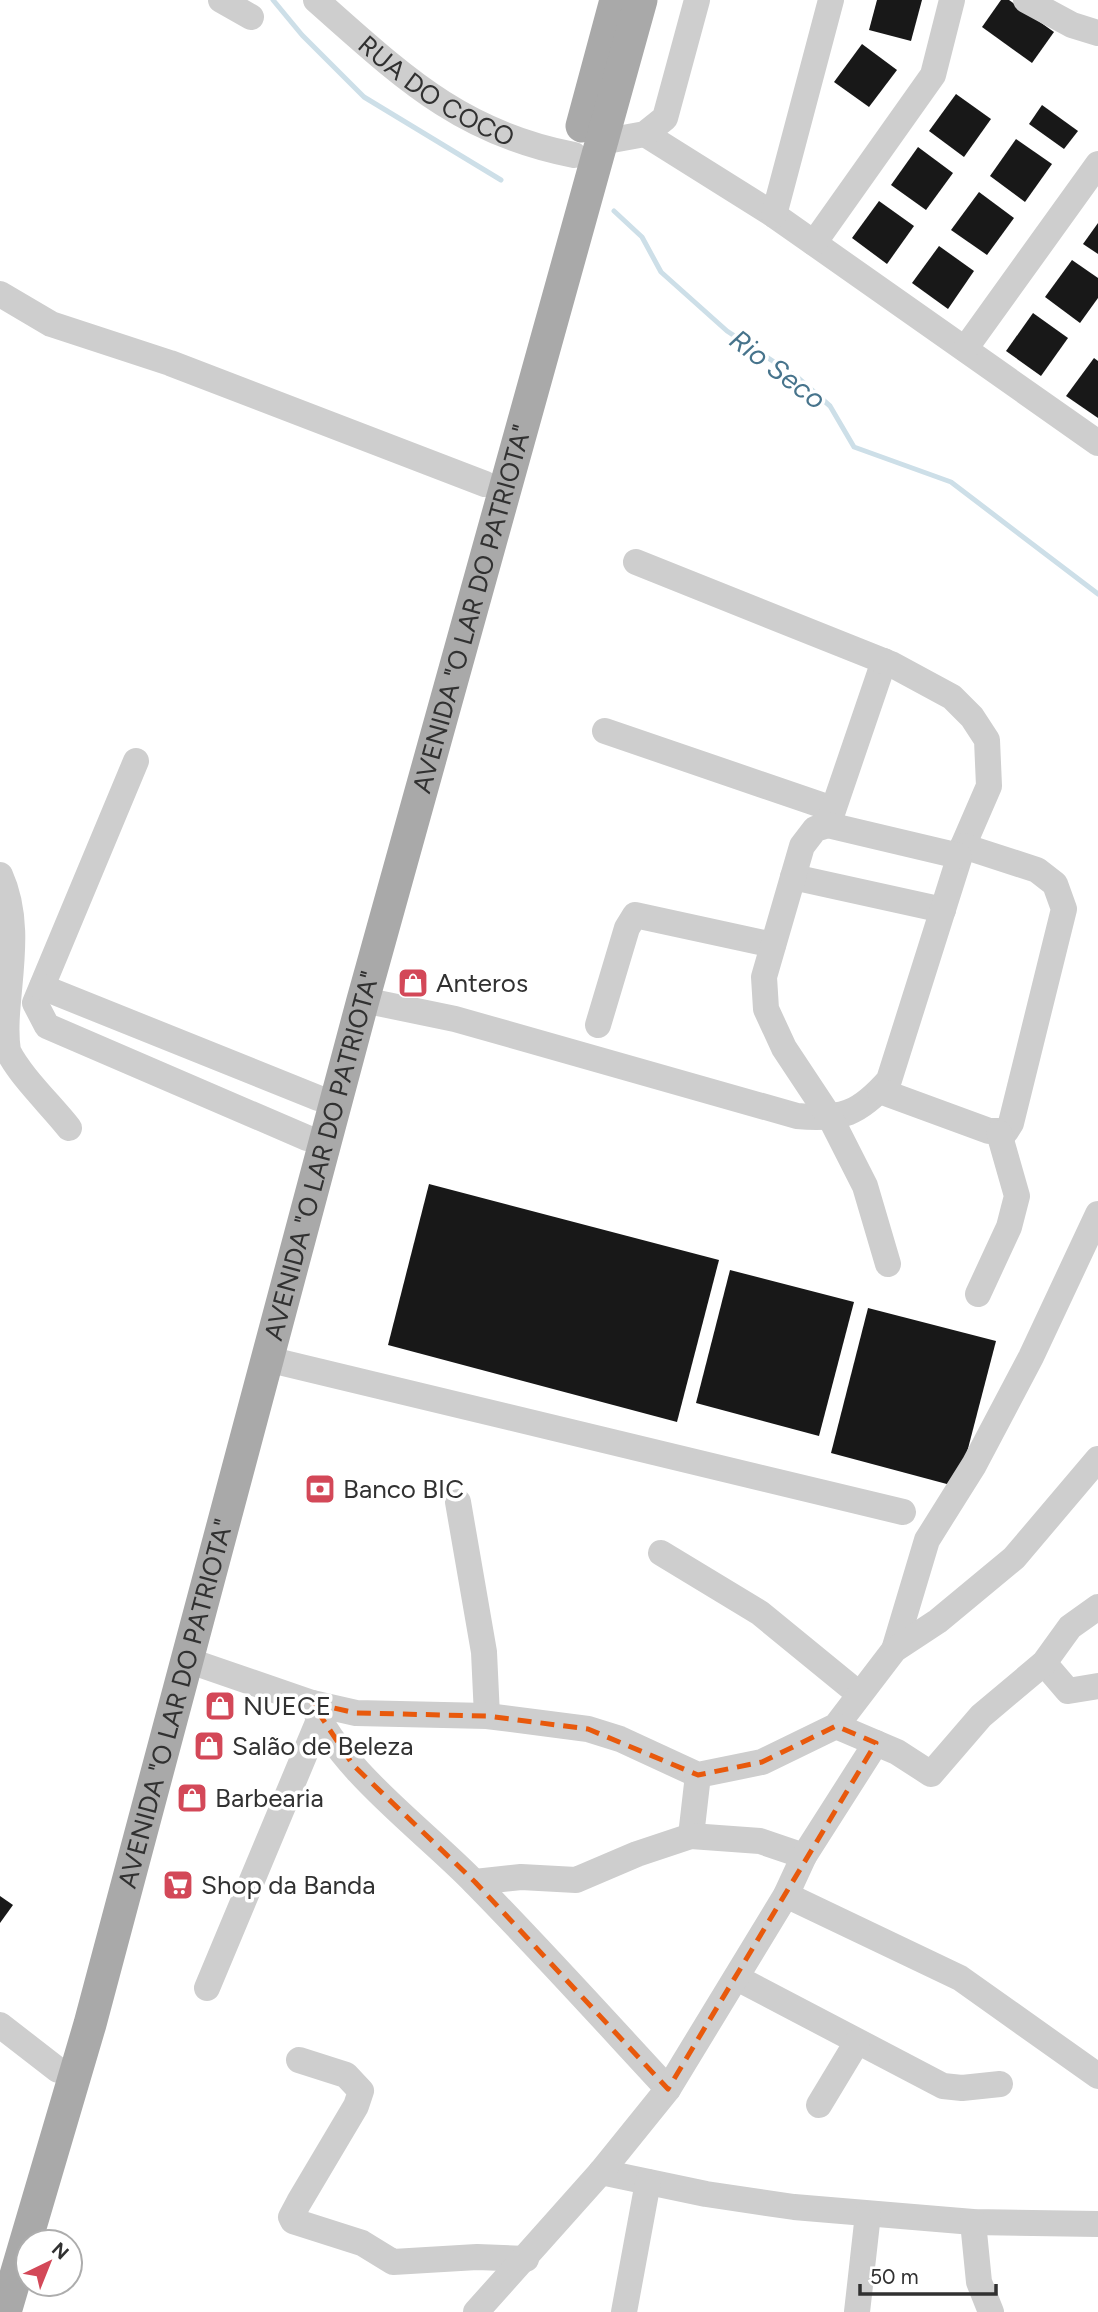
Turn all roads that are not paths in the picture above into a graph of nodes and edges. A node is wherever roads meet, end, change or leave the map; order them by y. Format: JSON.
{"nodes":[{"id":1,"x":221,"y":0,"type":"edge"},
{"id":2,"x":316,"y":0,"type":"edge"},
{"id":3,"x":616,"y":0,"type":"edge"},
{"id":4,"x":640,"y":0,"type":"edge"},
{"id":5,"x":697,"y":0,"type":"edge"},
{"id":6,"x":831,"y":0,"type":"edge"},
{"id":7,"x":952,"y":0,"type":"edge"},
{"id":8,"x":1026,"y":0,"type":"edge"},
{"id":9,"x":251,"y":17,"type":"dead end"},
{"id":10,"x":1098,"y":33,"type":"edge"},
{"id":11,"x":645,"y":134,"type":"junction"},
{"id":12,"x":584,"y":162,"type":"junction"},
{"id":13,"x":1098,"y":164,"type":"edge"},
{"id":14,"x":774,"y":215,"type":"junction"},
{"id":15,"x":568,"y":221,"type":"junction"},
{"id":16,"x":814,"y":243,"type":"junction"},
{"id":17,"x":0,"y":294,"type":"edge"},
{"id":18,"x":965,"y":349,"type":"junction"},
{"id":19,"x":1098,"y":443,"type":"edge"},
{"id":20,"x":485,"y":484,"type":"junction"},
{"id":21,"x":636,"y":562,"type":"dead end"},
{"id":22,"x":884,"y":661,"type":"junction"},
{"id":23,"x":605,"y":731,"type":"dead end"},
{"id":24,"x":136,"y":761,"type":"dead end"},
{"id":25,"x":831,"y":817,"type":"junction"},
{"id":26,"x":961,"y":851,"type":"junction"},
{"id":27,"x":0,"y":875,"type":"edge"},
{"id":28,"x":793,"y":877,"type":"junction"},
{"id":29,"x":943,"y":910,"type":"junction"},
{"id":30,"x":773,"y":945,"type":"junction"},
{"id":31,"x":42,"y":987,"type":"junction"},
{"id":32,"x":363,"y":1000,"type":"junction"},
{"id":33,"x":598,"y":1025,"type":"dead end"},
{"id":34,"x":880,"y":1091,"type":"junction"},
{"id":35,"x":318,"y":1098,"type":"junction"},
{"id":36,"x":831,"y":1119,"type":"junction"},
{"id":37,"x":69,"y":1128,"type":"dead end"},
{"id":38,"x":999,"y":1133,"type":"junction"},
{"id":39,"x":307,"y":1138,"type":"junction"},
{"id":40,"x":1098,"y":1214,"type":"edge"},
{"id":41,"x":888,"y":1264,"type":"dead end"},
{"id":42,"x":978,"y":1294,"type":"dead end"},
{"id":43,"x":267,"y":1359,"type":"junction"},
{"id":44,"x":1098,"y":1459,"type":"edge"},
{"id":45,"x":458,"y":1502,"type":"dead end"},
{"id":46,"x":903,"y":1512,"type":"dead end"},
{"id":47,"x":661,"y":1553,"type":"dead end"},
{"id":48,"x":1098,"y":1607,"type":"edge"},
{"id":49,"x":894,"y":1650,"type":"junction"},
{"id":50,"x":187,"y":1660,"type":"junction"},
{"id":51,"x":1044,"y":1663,"type":"junction"},
{"id":52,"x":1098,"y":1686,"type":"edge"},
{"id":53,"x":859,"y":1694,"type":"junction"},
{"id":54,"x":316,"y":1712,"type":"junction"},
{"id":55,"x":487,"y":1716,"type":"junction"},
{"id":56,"x":836,"y":1726,"type":"junction"},
{"id":57,"x":876,"y":1743,"type":"junction"},
{"id":58,"x":698,"y":1775,"type":"junction"},
{"id":59,"x":691,"y":1836,"type":"junction"},
{"id":60,"x":804,"y":1856,"type":"junction"},
{"id":61,"x":475,"y":1882,"type":"junction"},
{"id":62,"x":786,"y":1895,"type":"junction"},
{"id":63,"x":737,"y":1978,"type":"junction"},
{"id":64,"x":207,"y":1988,"type":"dead end"},
{"id":65,"x":0,"y":2025,"type":"edge"},
{"id":66,"x":857,"y":2042,"type":"junction"},
{"id":67,"x":299,"y":2060,"type":"dead end"},
{"id":68,"x":58,"y":2070,"type":"junction"},
{"id":69,"x":1096,"y":2071,"type":"edge"},
{"id":70,"x":1000,"y":2084,"type":"dead end"},
{"id":71,"x":668,"y":2089,"type":"junction"},
{"id":72,"x":819,"y":2105,"type":"dead end"},
{"id":73,"x":601,"y":2172,"type":"junction"},
{"id":74,"x":648,"y":2182,"type":"junction"},
{"id":75,"x":868,"y":2214,"type":"junction"},
{"id":76,"x":973,"y":2221,"type":"junction"},
{"id":77,"x":1098,"y":2224,"type":"edge"},
{"id":78,"x":526,"y":2259,"type":"junction"},
{"id":79,"x":0,"y":2270,"type":"edge"},
{"id":80,"x":5,"y":2312,"type":"edge"},
{"id":81,"x":476,"y":2312,"type":"edge"},
{"id":82,"x":624,"y":2312,"type":"edge"},
{"id":83,"x":857,"y":2312,"type":"edge"},
{"id":84,"x":991,"y":2312,"type":"edge"}],
"edges":[{"from":1,"to":9,"type":"street"},
{"from":2,"to":12,"type":"street","name":"RUA DO COCO"},
{"from":3,"to":12,"type":"main road","name":"AVENIDA \"O LAR DO PATRIOTA\""},
{"from":4,"to":12,"type":"main road","name":"AVENIDA \"O LAR DO PATRIOTA\""},
{"from":5,"to":11,"type":"street"},
{"from":6,"to":14,"type":"street"},
{"from":7,"to":16,"type":"street"},
{"from":8,"to":10,"type":"street"},
{"from":11,"to":12,"type":"street"},
{"from":11,"to":14,"type":"street"},
{"from":12,"to":15,"type":"main road","name":"AVENIDA \"O LAR DO PATRIOTA\""},
{"from":13,"to":18,"type":"street"},
{"from":14,"to":16,"type":"street"},
{"from":15,"to":20,"type":"main road","name":"AVENIDA \"O LAR DO PATRIOTA\""},
{"from":15,"to":32,"type":"main road","name":"AVENIDA \"O LAR DO PATRIOTA\""},
{"from":16,"to":18,"type":"street"},
{"from":17,"to":20,"type":"street"},
{"from":18,"to":19,"type":"street"},
{"from":20,"to":35,"type":"main road","name":"AVENIDA \"O LAR DO PATRIOTA\""},
{"from":21,"to":22,"type":"street"},
{"from":22,"to":25,"type":"street"},
{"from":22,"to":26,"type":"street"},
{"from":23,"to":25,"type":"street"},
{"from":24,"to":31,"type":"street"},
{"from":25,"to":26,"type":"street"},
{"from":25,"to":28,"type":"street"},
{"from":26,"to":29,"type":"street"},
{"from":26,"to":38,"type":"street"},
{"from":27,"to":37,"type":"street"},
{"from":28,"to":29,"type":"street"},
{"from":28,"to":30,"type":"street"},
{"from":29,"to":34,"type":"street"},
{"from":30,"to":33,"type":"street"},
{"from":30,"to":36,"type":"street"},
{"from":31,"to":35,"type":"street"},
{"from":31,"to":39,"type":"street"},
{"from":32,"to":36,"type":"street"},
{"from":32,"to":43,"type":"main road","name":"AVENIDA \"O LAR DO PATRIOTA\""},
{"from":34,"to":36,"type":"street"},
{"from":34,"to":38,"type":"street"},
{"from":35,"to":39,"type":"main road","name":"AVENIDA \"O LAR DO PATRIOTA\""},
{"from":36,"to":41,"type":"street"},
{"from":38,"to":42,"type":"street"},
{"from":39,"to":68,"type":"main road","name":"AVENIDA \"O LAR DO PATRIOTA\""},
{"from":40,"to":49,"type":"street"},
{"from":43,"to":46,"type":"street"},
{"from":43,"to":50,"type":"main road","name":"AVENIDA \"O LAR DO PATRIOTA\""},
{"from":44,"to":49,"type":"street"},
{"from":45,"to":55,"type":"street"},
{"from":47,"to":53,"type":"street"},
{"from":48,"to":51,"type":"street"},
{"from":49,"to":53,"type":"street"},
{"from":50,"to":54,"type":"street"},
{"from":50,"to":80,"type":"main road","name":"AVENIDA \"O LAR DO PATRIOTA\""},
{"from":51,"to":52,"type":"street"},
{"from":51,"to":57,"type":"street"},
{"from":53,"to":56,"type":"street"},
{"from":54,"to":55,"type":"street"},
{"from":54,"to":61,"type":"street"},
{"from":54,"to":64,"type":"street"},
{"from":55,"to":58,"type":"street"},
{"from":56,"to":57,"type":"street"},
{"from":56,"to":58,"type":"street"},
{"from":57,"to":60,"type":"street"},
{"from":58,"to":59,"type":"street"},
{"from":59,"to":60,"type":"street"},
{"from":59,"to":61,"type":"street"},
{"from":60,"to":62,"type":"street"},
{"from":61,"to":71,"type":"street"},
{"from":62,"to":63,"type":"street"},
{"from":62,"to":69,"type":"street"},
{"from":63,"to":66,"type":"street"},
{"from":63,"to":71,"type":"street"},
{"from":65,"to":68,"type":"street"},
{"from":66,"to":70,"type":"street"},
{"from":66,"to":72,"type":"street"},
{"from":67,"to":78,"type":"street"},
{"from":68,"to":79,"type":"main road","name":"AVENIDA \"O LAR DO PATRIOTA\""},
{"from":71,"to":73,"type":"street"},
{"from":73,"to":74,"type":"street"},
{"from":73,"to":78,"type":"street"},
{"from":74,"to":75,"type":"street"},
{"from":74,"to":82,"type":"street"},
{"from":75,"to":76,"type":"street"},
{"from":75,"to":83,"type":"street"},
{"from":76,"to":77,"type":"street"},
{"from":76,"to":84,"type":"street"},
{"from":78,"to":81,"type":"street"}]}
